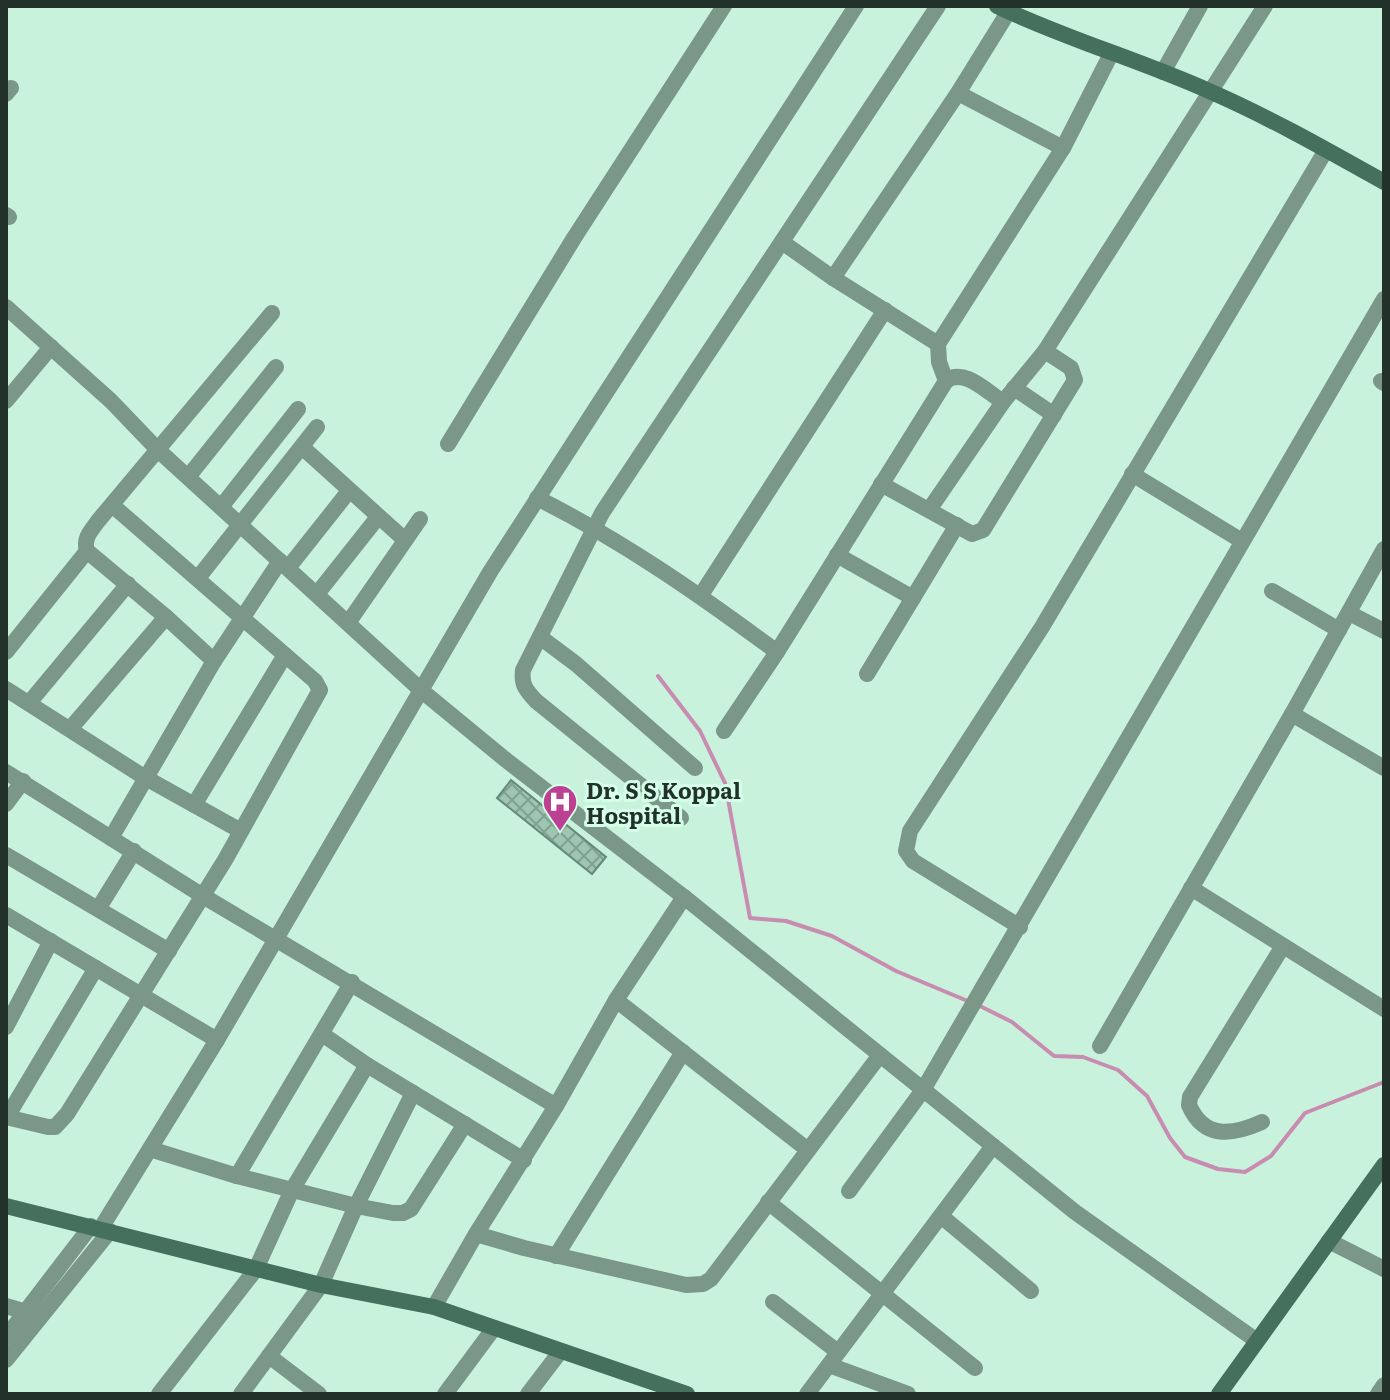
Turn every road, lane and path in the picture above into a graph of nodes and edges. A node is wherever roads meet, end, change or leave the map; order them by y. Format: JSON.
{"nodes":[{"id":1,"x":724,"y":6,"type":"edge"},
{"id":2,"x":856,"y":6,"type":"edge"},
{"id":3,"x":938,"y":6,"type":"edge"},
{"id":4,"x":1200,"y":6,"type":"edge"},
{"id":5,"x":1265,"y":6,"type":"edge"},
{"id":6,"x":1006,"y":8,"type":"edge"},
{"id":7,"x":1111,"y":54,"type":"junction"},
{"id":8,"x":1163,"y":72,"type":"junction"},
{"id":9,"x":1209,"y":91,"type":"junction"},
{"id":10,"x":958,"y":93,"type":"junction"},
{"id":11,"x":1063,"y":148,"type":"junction"},
{"id":12,"x":1326,"y":150,"type":"junction"},
{"id":13,"x":1384,"y":182,"type":"edge"},
{"id":14,"x":782,"y":242,"type":"junction"},
{"id":15,"x":833,"y":278,"type":"junction"},
{"id":16,"x":1384,"y":299,"type":"edge"},
{"id":17,"x":6,"y":307,"type":"edge"},
{"id":18,"x":885,"y":310,"type":"junction"},
{"id":19,"x":272,"y":313,"type":"dead end"},
{"id":20,"x":938,"y":344,"type":"junction"},
{"id":21,"x":51,"y":347,"type":"junction"},
{"id":22,"x":1045,"y":351,"type":"junction"},
{"id":23,"x":276,"y":367,"type":"dead end"},
{"id":24,"x":946,"y":381,"type":"junction"},
{"id":25,"x":1014,"y":388,"type":"junction"},
{"id":26,"x":6,"y":401,"type":"edge"},
{"id":27,"x":1003,"y":402,"type":"junction"},
{"id":28,"x":298,"y":409,"type":"dead end"},
{"id":29,"x":1054,"y":415,"type":"junction"},
{"id":30,"x":317,"y":427,"type":"dead end"},
{"id":31,"x":448,"y":444,"type":"dead end"},
{"id":32,"x":302,"y":447,"type":"junction"},
{"id":33,"x":158,"y":450,"type":"junction"},
{"id":34,"x":1132,"y":474,"type":"junction"},
{"id":35,"x":188,"y":477,"type":"junction"},
{"id":36,"x":881,"y":484,"type":"junction"},
{"id":37,"x":349,"y":491,"type":"junction"},
{"id":38,"x":537,"y":498,"type":"junction"},
{"id":39,"x":112,"y":505,"type":"junction"},
{"id":40,"x":221,"y":507,"type":"junction"},
{"id":41,"x":929,"y":510,"type":"junction"},
{"id":42,"x":378,"y":517,"type":"junction"},
{"id":43,"x":420,"y":519,"type":"dead end"},
{"id":44,"x":957,"y":525,"type":"junction"},
{"id":45,"x":241,"y":526,"type":"junction"},
{"id":46,"x":594,"y":526,"type":"junction"},
{"id":47,"x":405,"y":540,"type":"junction"},
{"id":48,"x":1242,"y":541,"type":"junction"},
{"id":49,"x":1384,"y":549,"type":"edge"},
{"id":50,"x":87,"y":551,"type":"junction"},
{"id":51,"x":837,"y":555,"type":"junction"},
{"id":52,"x":284,"y":564,"type":"junction"},
{"id":53,"x":198,"y":578,"type":"junction"},
{"id":54,"x":128,"y":584,"type":"junction"},
{"id":55,"x":1272,"y":591,"type":"dead end"},
{"id":56,"x":317,"y":594,"type":"junction"},
{"id":57,"x":701,"y":595,"type":"junction"},
{"id":58,"x":913,"y":598,"type":"junction"},
{"id":59,"x":1349,"y":613,"type":"junction"},
{"id":60,"x":166,"y":617,"type":"junction"},
{"id":61,"x":243,"y":617,"type":"junction"},
{"id":62,"x":348,"y":623,"type":"junction"},
{"id":63,"x":1339,"y":630,"type":"junction"},
{"id":64,"x":1384,"y":631,"type":"edge"},
{"id":65,"x":540,"y":637,"type":"junction"},
{"id":66,"x":6,"y":652,"type":"edge"},
{"id":67,"x":777,"y":652,"type":"junction"},
{"id":68,"x":285,"y":655,"type":"junction"},
{"id":69,"x":214,"y":661,"type":"junction"},
{"id":70,"x":867,"y":674,"type":"dead end"},
{"id":71,"x":6,"y":689,"type":"edge"},
{"id":72,"x":422,"y":691,"type":"junction"},
{"id":73,"x":29,"y":703,"type":"junction"},
{"id":74,"x":1292,"y":714,"type":"junction"},
{"id":75,"x":70,"y":729,"type":"junction"},
{"id":76,"x":724,"y":731,"type":"dead end"},
{"id":77,"x":695,"y":768,"type":"dead end"},
{"id":78,"x":1384,"y":768,"type":"edge"},
{"id":79,"x":6,"y":772,"type":"edge"},
{"id":80,"x":144,"y":777,"type":"junction"},
{"id":81,"x":23,"y":781,"type":"junction"},
{"id":82,"x":6,"y":804,"type":"edge"},
{"id":83,"x":194,"y":805,"type":"junction"},
{"id":84,"x":681,"y":818,"type":"dead end"},
{"id":85,"x":241,"y":831,"type":"junction"},
{"id":86,"x":111,"y":838,"type":"junction"},
{"id":87,"x":134,"y":851,"type":"junction"},
{"id":88,"x":6,"y":855,"type":"edge"},
{"id":89,"x":1191,"y":888,"type":"junction"},
{"id":90,"x":203,"y":896,"type":"junction"},
{"id":91,"x":684,"y":897,"type":"junction"},
{"id":92,"x":98,"y":909,"type":"junction"},
{"id":93,"x":6,"y":915,"type":"edge"},
{"id":94,"x":1020,"y":927,"type":"junction"},
{"id":95,"x":277,"y":938,"type":"junction"},
{"id":96,"x":51,"y":941,"type":"junction"},
{"id":97,"x":1283,"y":946,"type":"junction"},
{"id":98,"x":169,"y":951,"type":"junction"},
{"id":99,"x":96,"y":968,"type":"junction"},
{"id":100,"x":352,"y":982,"type":"junction"},
{"id":101,"x":143,"y":995,"type":"junction"},
{"id":102,"x":616,"y":1000,"type":"junction"},
{"id":103,"x":1384,"y":1009,"type":"edge"},
{"id":104,"x":6,"y":1027,"type":"edge"},
{"id":105,"x":322,"y":1034,"type":"junction"},
{"id":106,"x":217,"y":1040,"type":"junction"},
{"id":107,"x":1100,"y":1046,"type":"dead end"},
{"id":108,"x":683,"y":1052,"type":"junction"},
{"id":109,"x":880,"y":1055,"type":"junction"},
{"id":110,"x":367,"y":1065,"type":"junction"},
{"id":111,"x":923,"y":1090,"type":"junction"},
{"id":112,"x":413,"y":1093,"type":"junction"},
{"id":113,"x":556,"y":1106,"type":"junction"},
{"id":114,"x":7,"y":1117,"type":"edge"},
{"id":115,"x":1262,"y":1122,"type":"dead end"},
{"id":116,"x":465,"y":1124,"type":"junction"},
{"id":117,"x":993,"y":1146,"type":"junction"},
{"id":118,"x":150,"y":1149,"type":"junction"},
{"id":119,"x":808,"y":1150,"type":"junction"},
{"id":120,"x":524,"y":1160,"type":"junction"},
{"id":121,"x":1384,"y":1165,"type":"edge"},
{"id":122,"x":237,"y":1176,"type":"junction"},
{"id":123,"x":292,"y":1190,"type":"junction"},
{"id":124,"x":849,"y":1191,"type":"dead end"},
{"id":125,"x":768,"y":1202,"type":"junction"},
{"id":126,"x":6,"y":1206,"type":"edge"},
{"id":127,"x":356,"y":1206,"type":"junction"},
{"id":128,"x":941,"y":1216,"type":"junction"},
{"id":129,"x":100,"y":1228,"type":"junction"},
{"id":130,"x":476,"y":1234,"type":"junction"},
{"id":131,"x":1329,"y":1241,"type":"junction"},
{"id":132,"x":556,"y":1256,"type":"junction"},
{"id":133,"x":256,"y":1269,"type":"junction"},
{"id":134,"x":1384,"y":1269,"type":"edge"},
{"id":135,"x":321,"y":1285,"type":"junction"},
{"id":136,"x":1031,"y":1291,"type":"dead end"},
{"id":137,"x":884,"y":1293,"type":"junction"},
{"id":138,"x":773,"y":1302,"type":"dead end"},
{"id":139,"x":6,"y":1306,"type":"edge"},
{"id":140,"x":434,"y":1307,"type":"junction"},
{"id":141,"x":34,"y":1314,"type":"junction"},
{"id":142,"x":494,"y":1328,"type":"junction"},
{"id":143,"x":6,"y":1337,"type":"edge"},
{"id":144,"x":1257,"y":1341,"type":"junction"},
{"id":145,"x":560,"y":1352,"type":"junction"},
{"id":146,"x":269,"y":1356,"type":"junction"},
{"id":147,"x":833,"y":1359,"type":"junction"},
{"id":148,"x":6,"y":1360,"type":"edge"},
{"id":149,"x":975,"y":1368,"type":"dead end"},
{"id":150,"x":1384,"y":1385,"type":"edge"},
{"id":151,"x":450,"y":1392,"type":"edge"},
{"id":152,"x":681,"y":1393,"type":"edge"},
{"id":153,"x":159,"y":1394,"type":"edge"},
{"id":154,"x":241,"y":1394,"type":"edge"},
{"id":155,"x":319,"y":1394,"type":"edge"},
{"id":156,"x":528,"y":1394,"type":"edge"},
{"id":157,"x":807,"y":1394,"type":"edge"},
{"id":158,"x":908,"y":1394,"type":"edge"},
{"id":159,"x":1219,"y":1394,"type":"edge"},
{"id":160,"x":1378,"y":1394,"type":"edge"}],
"edges":[{"from":1,"to":31,"type":"street"},
{"from":2,"to":38,"type":"street"},
{"from":3,"to":14,"type":"street"},
{"from":4,"to":8,"type":"street"},
{"from":5,"to":9,"type":"street"},
{"from":6,"to":7,"type":"street"},
{"from":6,"to":10,"type":"street"},
{"from":7,"to":8,"type":"street"},
{"from":7,"to":11,"type":"street"},
{"from":8,"to":9,"type":"street"},
{"from":9,"to":12,"type":"street"},
{"from":9,"to":22,"type":"street"},
{"from":10,"to":11,"type":"street"},
{"from":10,"to":15,"type":"street"},
{"from":11,"to":20,"type":"street"},
{"from":12,"to":13,"type":"street"},
{"from":12,"to":34,"type":"street"},
{"from":14,"to":15,"type":"street"},
{"from":14,"to":46,"type":"street"},
{"from":15,"to":18,"type":"street"},
{"from":16,"to":48,"type":"street"},
{"from":17,"to":21,"type":"street"},
{"from":18,"to":20,"type":"street"},
{"from":18,"to":57,"type":"street"},
{"from":19,"to":33,"type":"street"},
{"from":20,"to":24,"type":"street"},
{"from":21,"to":26,"type":"street"},
{"from":21,"to":33,"type":"street"},
{"from":22,"to":25,"type":"street"},
{"from":22,"to":29,"type":"street"},
{"from":23,"to":35,"type":"street"},
{"from":24,"to":27,"type":"street"},
{"from":24,"to":36,"type":"street"},
{"from":25,"to":27,"type":"street"},
{"from":25,"to":29,"type":"street"},
{"from":27,"to":41,"type":"street"},
{"from":28,"to":40,"type":"street"},
{"from":29,"to":44,"type":"street"},
{"from":30,"to":32,"type":"street"},
{"from":32,"to":37,"type":"street"},
{"from":32,"to":45,"type":"street"},
{"from":33,"to":35,"type":"street"},
{"from":33,"to":39,"type":"street"},
{"from":34,"to":48,"type":"street"},
{"from":34,"to":94,"type":"street"},
{"from":35,"to":40,"type":"street"},
{"from":36,"to":41,"type":"street"},
{"from":36,"to":51,"type":"street"},
{"from":37,"to":42,"type":"street"},
{"from":37,"to":52,"type":"street"},
{"from":38,"to":46,"type":"street"},
{"from":38,"to":72,"type":"street"},
{"from":39,"to":50,"type":"street"},
{"from":39,"to":53,"type":"street"},
{"from":40,"to":45,"type":"street"},
{"from":41,"to":44,"type":"street"},
{"from":42,"to":47,"type":"street"},
{"from":42,"to":56,"type":"street"},
{"from":43,"to":47,"type":"street"},
{"from":44,"to":58,"type":"street"},
{"from":45,"to":52,"type":"street"},
{"from":45,"to":53,"type":"street"},
{"from":46,"to":57,"type":"street"},
{"from":46,"to":65,"type":"street"},
{"from":47,"to":62,"type":"street"},
{"from":48,"to":94,"type":"street"},
{"from":49,"to":59,"type":"street"},
{"from":50,"to":54,"type":"street"},
{"from":50,"to":66,"type":"street"},
{"from":51,"to":58,"type":"street"},
{"from":51,"to":67,"type":"street"},
{"from":52,"to":56,"type":"street"},
{"from":52,"to":61,"type":"street"},
{"from":53,"to":61,"type":"street"},
{"from":54,"to":60,"type":"street"},
{"from":54,"to":73,"type":"street"},
{"from":55,"to":63,"type":"street"},
{"from":56,"to":62,"type":"street"},
{"from":57,"to":67,"type":"street"},
{"from":58,"to":70,"type":"street"},
{"from":59,"to":63,"type":"street"},
{"from":59,"to":64,"type":"street"},
{"from":60,"to":69,"type":"street"},
{"from":60,"to":75,"type":"street"},
{"from":61,"to":68,"type":"street"},
{"from":61,"to":69,"type":"street"},
{"from":62,"to":72,"type":"street"},
{"from":63,"to":74,"type":"street"},
{"from":65,"to":77,"type":"street"},
{"from":65,"to":84,"type":"street"},
{"from":67,"to":76,"type":"street"},
{"from":68,"to":83,"type":"street"},
{"from":68,"to":85,"type":"street"},
{"from":69,"to":80,"type":"street"},
{"from":71,"to":73,"type":"street"},
{"from":72,"to":91,"type":"street"},
{"from":72,"to":95,"type":"street"},
{"from":73,"to":75,"type":"street"},
{"from":74,"to":78,"type":"street"},
{"from":74,"to":89,"type":"street"},
{"from":75,"to":80,"type":"street"},
{"from":79,"to":81,"type":"street"},
{"from":80,"to":83,"type":"street"},
{"from":80,"to":86,"type":"street"},
{"from":81,"to":82,"type":"street"},
{"from":81,"to":86,"type":"street"},
{"from":83,"to":85,"type":"street"},
{"from":85,"to":90,"type":"street"},
{"from":86,"to":87,"type":"street"},
{"from":87,"to":90,"type":"street"},
{"from":87,"to":92,"type":"street"},
{"from":88,"to":92,"type":"street"},
{"from":89,"to":97,"type":"street"},
{"from":89,"to":107,"type":"street"},
{"from":90,"to":95,"type":"street"},
{"from":90,"to":98,"type":"street"},
{"from":91,"to":102,"type":"street"},
{"from":91,"to":109,"type":"street"},
{"from":92,"to":98,"type":"street"},
{"from":93,"to":96,"type":"street"},
{"from":94,"to":111,"type":"street"},
{"from":95,"to":100,"type":"street"},
{"from":95,"to":106,"type":"street"},
{"from":96,"to":99,"type":"street"},
{"from":96,"to":104,"type":"street"},
{"from":97,"to":103,"type":"street"},
{"from":97,"to":115,"type":"street"},
{"from":98,"to":101,"type":"street"},
{"from":99,"to":101,"type":"street"},
{"from":99,"to":114,"type":"street"},
{"from":100,"to":105,"type":"street"},
{"from":100,"to":113,"type":"street"},
{"from":101,"to":106,"type":"street"},
{"from":101,"to":114,"type":"street"},
{"from":102,"to":108,"type":"street"},
{"from":102,"to":113,"type":"street"},
{"from":105,"to":110,"type":"street"},
{"from":105,"to":122,"type":"street"},
{"from":106,"to":118,"type":"street"},
{"from":108,"to":119,"type":"street"},
{"from":108,"to":132,"type":"street"},
{"from":109,"to":111,"type":"street"},
{"from":109,"to":119,"type":"street"},
{"from":110,"to":112,"type":"street"},
{"from":110,"to":123,"type":"street"},
{"from":111,"to":117,"type":"street"},
{"from":111,"to":124,"type":"street"},
{"from":112,"to":116,"type":"street"},
{"from":112,"to":127,"type":"street"},
{"from":113,"to":120,"type":"street"},
{"from":116,"to":120,"type":"street"},
{"from":116,"to":127,"type":"street"},
{"from":117,"to":128,"type":"street"},
{"from":117,"to":144,"type":"street"},
{"from":118,"to":122,"type":"street"},
{"from":118,"to":129,"type":"street"},
{"from":119,"to":125,"type":"street"},
{"from":120,"to":130,"type":"street"},
{"from":121,"to":131,"type":"street"},
{"from":122,"to":123,"type":"street"},
{"from":123,"to":127,"type":"street"},
{"from":123,"to":133,"type":"street"},
{"from":125,"to":132,"type":"street"},
{"from":125,"to":137,"type":"street"},
{"from":126,"to":129,"type":"street"},
{"from":127,"to":135,"type":"street"},
{"from":128,"to":136,"type":"street"},
{"from":128,"to":137,"type":"street"},
{"from":129,"to":133,"type":"street"},
{"from":129,"to":141,"type":"street"},
{"from":130,"to":132,"type":"street"},
{"from":130,"to":140,"type":"street"},
{"from":131,"to":134,"type":"street"},
{"from":131,"to":144,"type":"street"},
{"from":133,"to":135,"type":"street"},
{"from":133,"to":153,"type":"street"},
{"from":135,"to":140,"type":"street"},
{"from":135,"to":146,"type":"street"},
{"from":137,"to":147,"type":"street"},
{"from":137,"to":149,"type":"street"},
{"from":138,"to":147,"type":"street"},
{"from":139,"to":141,"type":"street"},
{"from":140,"to":142,"type":"street"},
{"from":141,"to":143,"type":"street"},
{"from":141,"to":148,"type":"street"},
{"from":142,"to":145,"type":"street"},
{"from":142,"to":151,"type":"street"},
{"from":144,"to":159,"type":"street"},
{"from":145,"to":152,"type":"street"},
{"from":145,"to":156,"type":"street"},
{"from":146,"to":154,"type":"street"},
{"from":146,"to":155,"type":"street"},
{"from":147,"to":157,"type":"street"},
{"from":147,"to":158,"type":"street"},
{"from":150,"to":160,"type":"street"}]}
